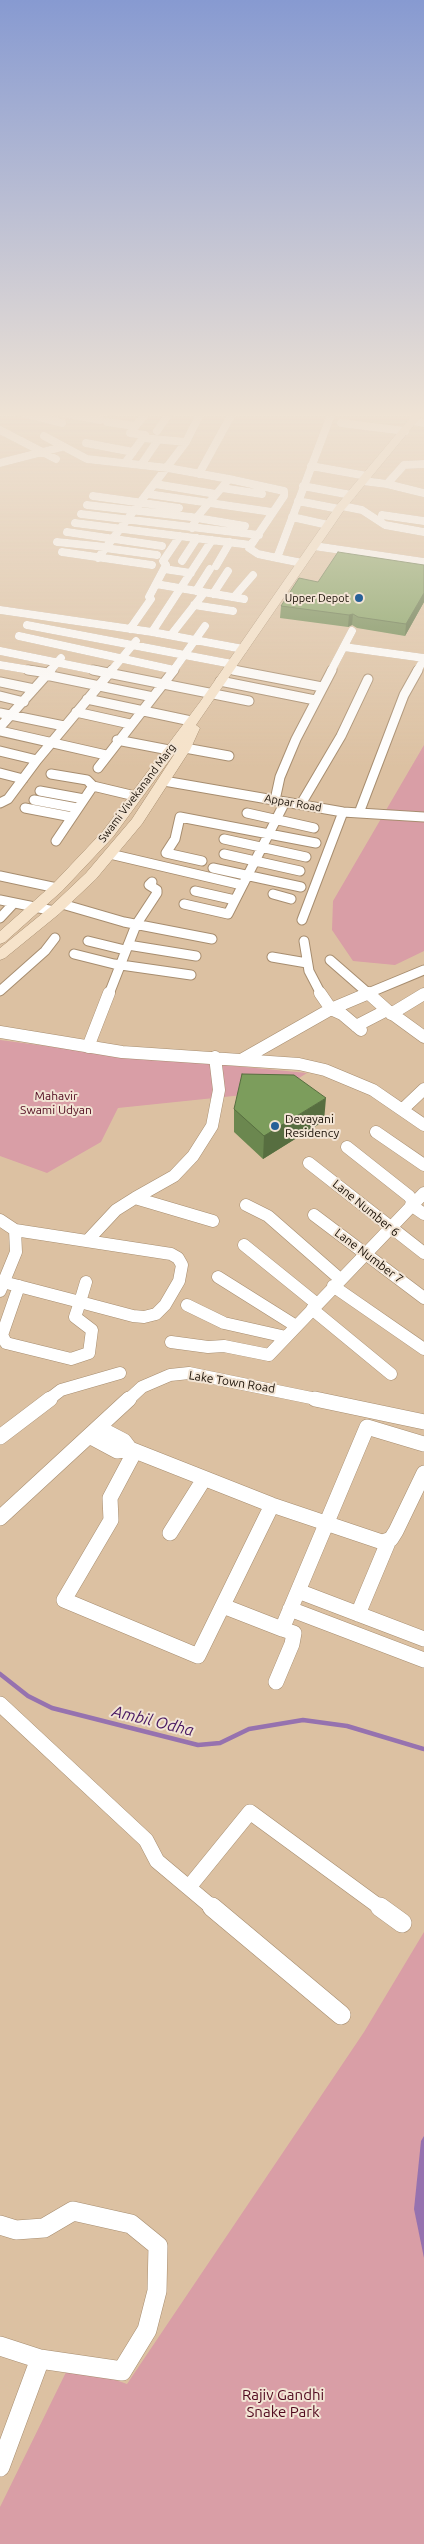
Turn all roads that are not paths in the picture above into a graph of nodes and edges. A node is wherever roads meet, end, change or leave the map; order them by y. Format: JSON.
{"nodes":[{"id":1,"x":118,"y":531,"type":"edge"},
{"id":2,"x":140,"y":531,"type":"edge"},
{"id":3,"x":238,"y":531,"type":"edge"},
{"id":4,"x":254,"y":531,"type":"edge"},
{"id":5,"x":287,"y":531,"type":"edge"},
{"id":6,"x":324,"y":531,"type":"edge"},
{"id":7,"x":67,"y":532,"type":"dead end"},
{"id":8,"x":260,"y":532,"type":"junction"},
{"id":9,"x":180,"y":536,"type":"junction"},
{"id":10,"x":198,"y":538,"type":"junction"},
{"id":11,"x":113,"y":539,"type":"junction"},
{"id":12,"x":212,"y":540,"type":"junction"},
{"id":13,"x":57,"y":542,"type":"dead end"},
{"id":14,"x":230,"y":542,"type":"junction"},
{"id":15,"x":252,"y":545,"type":"junction"},
{"id":16,"x":162,"y":546,"type":"dead end"},
{"id":17,"x":314,"y":546,"type":"junction"},
{"id":18,"x":106,"y":548,"type":"junction"},
{"id":19,"x":62,"y":552,"type":"dead end"},
{"id":20,"x":157,"y":556,"type":"dead end"},
{"id":21,"x":98,"y":558,"type":"junction"},
{"id":22,"x":277,"y":558,"type":"junction"},
{"id":23,"x":182,"y":561,"type":"dead end"},
{"id":24,"x":424,"y":562,"type":"edge"},
{"id":25,"x":302,"y":563,"type":"junction"},
{"id":26,"x":152,"y":565,"type":"dead end"},
{"id":27,"x":164,"y":569,"type":"junction"},
{"id":28,"x":228,"y":571,"type":"dead end"},
{"id":29,"x":191,"y":573,"type":"junction"},
{"id":30,"x":253,"y":575,"type":"dead end"},
{"id":31,"x":156,"y":584,"type":"junction"},
{"id":32,"x":179,"y":588,"type":"junction"},
{"id":33,"x":200,"y":592,"type":"junction"},
{"id":34,"x":213,"y":594,"type":"junction"},
{"id":35,"x":234,"y":597,"type":"junction"},
{"id":36,"x":151,"y":599,"type":"junction"},
{"id":37,"x":244,"y":599,"type":"dead end"},
{"id":38,"x":171,"y":601,"type":"junction"},
{"id":39,"x":194,"y":604,"type":"junction"},
{"id":40,"x":0,"y":610,"type":"edge"},
{"id":41,"x":233,"y":611,"type":"dead end"},
{"id":42,"x":36,"y":615,"type":"junction"},
{"id":43,"x":27,"y":626,"type":"junction"},
{"id":44,"x":205,"y":626,"type":"dead end"},
{"id":45,"x":130,"y":628,"type":"junction"},
{"id":46,"x":149,"y":631,"type":"junction"},
{"id":47,"x":352,"y":632,"type":"dead end"},
{"id":48,"x":80,"y":635,"type":"junction"},
{"id":49,"x":171,"y":635,"type":"junction"},
{"id":50,"x":19,"y":636,"type":"junction"},
{"id":51,"x":195,"y":640,"type":"junction"},
{"id":52,"x":132,"y":644,"type":"junction"},
{"id":53,"x":70,"y":647,"type":"junction"},
{"id":54,"x":344,"y":647,"type":"junction"},
{"id":55,"x":243,"y":649,"type":"junction"},
{"id":56,"x":2,"y":653,"type":"edge"},
{"id":57,"x":186,"y":655,"type":"junction"},
{"id":58,"x":120,"y":658,"type":"junction"},
{"id":59,"x":57,"y":662,"type":"junction"},
{"id":60,"x":423,"y":663,"type":"edge"},
{"id":61,"x":0,"y":665,"type":"edge"},
{"id":62,"x":230,"y":667,"type":"junction"},
{"id":63,"x":174,"y":670,"type":"junction"},
{"id":64,"x":109,"y":672,"type":"junction"},
{"id":65,"x":47,"y":674,"type":"junction"},
{"id":66,"x":368,"y":679,"type":"dead end"},
{"id":67,"x":220,"y":681,"type":"junction"},
{"id":68,"x":0,"y":682,"type":"edge"},
{"id":69,"x":163,"y":684,"type":"junction"},
{"id":70,"x":97,"y":686,"type":"junction"},
{"id":71,"x":322,"y":687,"type":"junction"},
{"id":72,"x":34,"y":689,"type":"junction"},
{"id":73,"x":212,"y":693,"type":"junction"},
{"id":74,"x":0,"y":696,"type":"edge"},
{"id":75,"x":153,"y":697,"type":"junction"},
{"id":76,"x":87,"y":699,"type":"junction"},
{"id":77,"x":315,"y":700,"type":"junction"},
{"id":78,"x":249,"y":701,"type":"dead end"},
{"id":79,"x":24,"y":702,"type":"junction"},
{"id":80,"x":204,"y":705,"type":"junction"},
{"id":81,"x":141,"y":711,"type":"junction"},
{"id":82,"x":76,"y":712,"type":"junction"},
{"id":83,"x":0,"y":713,"type":"edge"},
{"id":84,"x":11,"y":716,"type":"junction"},
{"id":85,"x":191,"y":721,"type":"junction"},
{"id":86,"x":130,"y":724,"type":"junction"},
{"id":87,"x":64,"y":726,"type":"junction"},
{"id":88,"x":0,"y":728,"type":"edge"},
{"id":89,"x":0,"y":731,"type":"edge"},
{"id":90,"x":118,"y":740,"type":"junction"},
{"id":91,"x":51,"y":743,"type":"junction"},
{"id":92,"x":185,"y":748,"type":"junction"},
{"id":93,"x":169,"y":750,"type":"junction"},
{"id":94,"x":0,"y":752,"type":"edge"},
{"id":95,"x":106,"y":755,"type":"junction"},
{"id":96,"x":228,"y":756,"type":"dead end"},
{"id":97,"x":37,"y":760,"type":"junction"},
{"id":98,"x":98,"y":768,"type":"dead end"},
{"id":99,"x":0,"y":773,"type":"edge"},
{"id":100,"x":51,"y":774,"type":"dead end"},
{"id":101,"x":23,"y":779,"type":"junction"},
{"id":102,"x":164,"y":781,"type":"junction"},
{"id":103,"x":93,"y":786,"type":"junction"},
{"id":104,"x":40,"y":791,"type":"dead end"},
{"id":105,"x":135,"y":796,"type":"junction"},
{"id":106,"x":84,"y":799,"type":"junction"},
{"id":107,"x":3,"y":800,"type":"edge"},
{"id":108,"x":34,"y":800,"type":"dead end"},
{"id":109,"x":275,"y":800,"type":"junction"},
{"id":110,"x":285,"y":802,"type":"junction"},
{"id":111,"x":302,"y":804,"type":"junction"},
{"id":112,"x":25,"y":808,"type":"dead end"},
{"id":113,"x":75,"y":812,"type":"junction"},
{"id":114,"x":343,"y":812,"type":"junction"},
{"id":115,"x":248,"y":813,"type":"dead end"},
{"id":116,"x":359,"y":813,"type":"junction"},
{"id":117,"x":424,"y":817,"type":"edge"},
{"id":118,"x":276,"y":820,"type":"junction"},
{"id":119,"x":314,"y":828,"type":"dead end"},
{"id":120,"x":270,"y":832,"type":"junction"},
{"id":121,"x":224,"y":839,"type":"dead end"},
{"id":122,"x":56,"y":840,"type":"dead end"},
{"id":123,"x":316,"y":843,"type":"dead end"},
{"id":124,"x":262,"y":848,"type":"junction"},
{"id":125,"x":110,"y":854,"type":"junction"},
{"id":126,"x":224,"y":854,"type":"dead end"},
{"id":127,"x":306,"y":857,"type":"dead end"},
{"id":128,"x":202,"y":861,"type":"dead end"},
{"id":129,"x":255,"y":861,"type":"junction"},
{"id":130,"x":212,"y":868,"type":"dead end"},
{"id":131,"x":300,"y":871,"type":"dead end"},
{"id":132,"x":0,"y":876,"type":"edge"},
{"id":133,"x":247,"y":876,"type":"junction"},
{"id":134,"x":152,"y":882,"type":"dead end"},
{"id":135,"x":279,"y":882,"type":"junction"},
{"id":136,"x":242,"y":886,"type":"junction"},
{"id":137,"x":301,"y":887,"type":"dead end"},
{"id":138,"x":57,"y":888,"type":"junction"},
{"id":139,"x":196,"y":891,"type":"dead end"},
{"id":140,"x":291,"y":898,"type":"dead end"},
{"id":141,"x":0,"y":900,"type":"edge"},
{"id":142,"x":235,"y":900,"type":"junction"},
{"id":143,"x":14,"y":903,"type":"junction"},
{"id":144,"x":184,"y":904,"type":"dead end"},
{"id":145,"x":37,"y":907,"type":"junction"},
{"id":146,"x":58,"y":908,"type":"junction"},
{"id":147,"x":0,"y":918,"type":"edge"},
{"id":148,"x":302,"y":920,"type":"dead end"},
{"id":149,"x":136,"y":925,"type":"junction"},
{"id":150,"x":54,"y":938,"type":"dead end"},
{"id":151,"x":0,"y":939,"type":"edge"},
{"id":152,"x":212,"y":939,"type":"dead end"},
{"id":153,"x":88,"y":941,"type":"dead end"},
{"id":154,"x":304,"y":942,"type":"dead end"},
{"id":155,"x":127,"y":947,"type":"junction"},
{"id":156,"x":74,"y":954,"type":"dead end"},
{"id":157,"x":0,"y":955,"type":"edge"},
{"id":158,"x":196,"y":956,"type":"dead end"},
{"id":159,"x":272,"y":957,"type":"dead end"},
{"id":160,"x":330,"y":960,"type":"dead end"},
{"id":161,"x":120,"y":963,"type":"junction"},
{"id":162,"x":307,"y":964,"type":"junction"},
{"id":163,"x":424,"y":970,"type":"edge"},
{"id":164,"x":191,"y":975,"type":"dead end"},
{"id":165,"x":409,"y":977,"type":"junction"},
{"id":166,"x":424,"y":989,"type":"edge"},
{"id":167,"x":0,"y":991,"type":"edge"},
{"id":168,"x":368,"y":994,"type":"junction"},
{"id":169,"x":424,"y":994,"type":"edge"},
{"id":170,"x":331,"y":1009,"type":"junction"},
{"id":171,"x":389,"y":1012,"type":"junction"},
{"id":172,"x":0,"y":1032,"type":"edge"},
{"id":173,"x":424,"y":1037,"type":"edge"},
{"id":174,"x":88,"y":1047,"type":"junction"},
{"id":175,"x":215,"y":1057,"type":"junction"},
{"id":176,"x":243,"y":1059,"type":"junction"},
{"id":177,"x":424,"y":1089,"type":"edge"},
{"id":178,"x":404,"y":1109,"type":"junction"},
{"id":179,"x":424,"y":1125,"type":"edge"},
{"id":180,"x":376,"y":1132,"type":"dead end"},
{"id":181,"x":347,"y":1148,"type":"dead end"},
{"id":182,"x":309,"y":1163,"type":"dead end"},
{"id":183,"x":424,"y":1165,"type":"edge"},
{"id":184,"x":424,"y":1193,"type":"edge"},
{"id":185,"x":135,"y":1198,"type":"junction"},
{"id":186,"x":412,"y":1204,"type":"junction"},
{"id":187,"x":246,"y":1205,"type":"dead end"},
{"id":188,"x":424,"y":1214,"type":"edge"},
{"id":189,"x":314,"y":1215,"type":"dead end"},
{"id":190,"x":0,"y":1220,"type":"edge"},
{"id":191,"x":213,"y":1221,"type":"dead end"},
{"id":192,"x":390,"y":1227,"type":"junction"},
{"id":193,"x":15,"y":1230,"type":"junction"},
{"id":194,"x":88,"y":1240,"type":"junction"},
{"id":195,"x":244,"y":1245,"type":"dead end"},
{"id":196,"x":365,"y":1253,"type":"junction"},
{"id":197,"x":424,"y":1253,"type":"edge"},
{"id":198,"x":218,"y":1278,"type":"dead end"},
{"id":199,"x":86,"y":1282,"type":"dead end"},
{"id":200,"x":337,"y":1282,"type":"junction"},
{"id":201,"x":2,"y":1286,"type":"edge"},
{"id":202,"x":19,"y":1286,"type":"junction"},
{"id":203,"x":424,"y":1298,"type":"edge"},
{"id":204,"x":80,"y":1302,"type":"junction"},
{"id":205,"x":187,"y":1305,"type":"dead end"},
{"id":206,"x":314,"y":1306,"type":"junction"},
{"id":207,"x":296,"y":1326,"type":"junction"},
{"id":208,"x":286,"y":1337,"type":"junction"},
{"id":209,"x":170,"y":1342,"type":"dead end"},
{"id":210,"x":424,"y":1349,"type":"edge"},
{"id":211,"x":120,"y":1373,"type":"dead end"},
{"id":212,"x":391,"y":1374,"type":"dead end"},
{"id":213,"x":424,"y":1422,"type":"edge"},
{"id":214,"x":94,"y":1432,"type":"junction"},
{"id":215,"x":0,"y":1437,"type":"edge"},
{"id":216,"x":424,"y":1444,"type":"edge"},
{"id":217,"x":132,"y":1450,"type":"junction"},
{"id":218,"x":424,"y":1473,"type":"edge"},
{"id":219,"x":204,"y":1479,"type":"junction"},
{"id":220,"x":272,"y":1505,"type":"junction"},
{"id":221,"x":0,"y":1518,"type":"edge"},
{"id":222,"x":326,"y":1524,"type":"junction"},
{"id":223,"x":170,"y":1533,"type":"dead end"},
{"id":224,"x":389,"y":1540,"type":"junction"},
{"id":225,"x":298,"y":1591,"type":"junction"},
{"id":226,"x":223,"y":1606,"type":"junction"},
{"id":227,"x":290,"y":1609,"type":"junction"},
{"id":228,"x":358,"y":1614,"type":"junction"},
{"id":229,"x":282,"y":1628,"type":"junction"},
{"id":230,"x":424,"y":1639,"type":"edge"},
{"id":231,"x":424,"y":1660,"type":"edge"},
{"id":232,"x":276,"y":1682,"type":"dead end"},
{"id":233,"x":0,"y":1704,"type":"edge"},
{"id":234,"x":188,"y":1887,"type":"junction"},
{"id":235,"x":402,"y":1923,"type":"dead end"},
{"id":236,"x":341,"y":2015,"type":"dead end"},
{"id":237,"x":0,"y":2225,"type":"edge"},
{"id":238,"x":0,"y":2346,"type":"edge"},
{"id":239,"x":40,"y":2359,"type":"junction"},
{"id":240,"x":0,"y":2467,"type":"edge"}],
"edges":[{"from":1,"to":11,"type":"street"},
{"from":2,"to":9,"type":"street"},
{"from":3,"to":8,"type":"street"},
{"from":4,"to":8,"type":"street"},
{"from":5,"to":22,"type":"street"},
{"from":6,"to":17,"type":"main road","name":"Swami Vivekanand Marg"},
{"from":7,"to":11,"type":"street"},
{"from":8,"to":15,"type":"street"},
{"from":9,"to":10,"type":"street"},
{"from":9,"to":27,"type":"street"},
{"from":10,"to":12,"type":"street"},
{"from":10,"to":23,"type":"street"},
{"from":11,"to":16,"type":"street"},
{"from":11,"to":18,"type":"street"},
{"from":12,"to":14,"type":"street"},
{"from":12,"to":29,"type":"street"},
{"from":13,"to":18,"type":"street"},
{"from":14,"to":15,"type":"street"},
{"from":14,"to":33,"type":"street"},
{"from":15,"to":22,"type":"street"},
{"from":17,"to":24,"type":"street"},
{"from":17,"to":25,"type":"main road","name":"Swami Vivekanand Marg"},
{"from":18,"to":20,"type":"street"},
{"from":18,"to":21,"type":"street"},
{"from":19,"to":21,"type":"street"},
{"from":21,"to":26,"type":"street"},
{"from":22,"to":25,"type":"street"},
{"from":25,"to":55,"type":"main road","name":"Swami Vivekanand Marg"},
{"from":27,"to":29,"type":"street"},
{"from":27,"to":31,"type":"street"},
{"from":28,"to":34,"type":"street"},
{"from":29,"to":32,"type":"street"},
{"from":30,"to":35,"type":"street"},
{"from":31,"to":32,"type":"street"},
{"from":31,"to":36,"type":"street"},
{"from":32,"to":33,"type":"street"},
{"from":32,"to":38,"type":"street"},
{"from":33,"to":34,"type":"street"},
{"from":33,"to":39,"type":"street"},
{"from":34,"to":35,"type":"street"},
{"from":35,"to":37,"type":"street"},
{"from":36,"to":38,"type":"street"},
{"from":36,"to":45,"type":"street"},
{"from":38,"to":46,"type":"street"},
{"from":39,"to":41,"type":"street"},
{"from":39,"to":49,"type":"street"},
{"from":40,"to":42,"type":"street"},
{"from":42,"to":43,"type":"street"},
{"from":42,"to":45,"type":"street"},
{"from":43,"to":48,"type":"street"},
{"from":43,"to":50,"type":"street"},
{"from":44,"to":51,"type":"street"},
{"from":45,"to":46,"type":"street"},
{"from":46,"to":49,"type":"street"},
{"from":46,"to":52,"type":"street"},
{"from":47,"to":54,"type":"street"},
{"from":48,"to":52,"type":"street"},
{"from":48,"to":53,"type":"street"},
{"from":49,"to":51,"type":"street"},
{"from":50,"to":53,"type":"street"},
{"from":50,"to":56,"type":"street"},
{"from":51,"to":55,"type":"street"},
{"from":51,"to":57,"type":"street"},
{"from":52,"to":57,"type":"street"},
{"from":52,"to":58,"type":"street"},
{"from":53,"to":58,"type":"street"},
{"from":53,"to":59,"type":"street"},
{"from":54,"to":60,"type":"street"},
{"from":54,"to":71,"type":"street"},
{"from":55,"to":62,"type":"main road","name":"Swami Vivekanand Marg"},
{"from":56,"to":59,"type":"street"},
{"from":57,"to":62,"type":"street"},
{"from":57,"to":63,"type":"street"},
{"from":58,"to":63,"type":"street"},
{"from":58,"to":64,"type":"street"},
{"from":59,"to":64,"type":"street"},
{"from":59,"to":65,"type":"street"},
{"from":60,"to":116,"type":"street"},
{"from":61,"to":65,"type":"street"},
{"from":62,"to":67,"type":"main road","name":"Swami Vivekanand Marg"},
{"from":62,"to":71,"type":"street"},
{"from":63,"to":69,"type":"street"},
{"from":64,"to":69,"type":"street"},
{"from":64,"to":70,"type":"street"},
{"from":65,"to":70,"type":"street"},
{"from":65,"to":72,"type":"street"},
{"from":66,"to":111,"type":"street"},
{"from":67,"to":73,"type":"main road","name":"Swami Vivekanand Marg"},
{"from":67,"to":77,"type":"street"},
{"from":68,"to":72,"type":"street"},
{"from":69,"to":73,"type":"street"},
{"from":69,"to":75,"type":"street"},
{"from":70,"to":75,"type":"street"},
{"from":70,"to":76,"type":"street"},
{"from":71,"to":77,"type":"street"},
{"from":72,"to":79,"type":"street"},
{"from":73,"to":78,"type":"street"},
{"from":73,"to":80,"type":"main road","name":"Swami Vivekanand Marg"},
{"from":74,"to":79,"type":"street"},
{"from":75,"to":81,"type":"street"},
{"from":76,"to":81,"type":"street"},
{"from":76,"to":82,"type":"street"},
{"from":77,"to":109,"type":"street"},
{"from":79,"to":84,"type":"street"},
{"from":80,"to":85,"type":"main road","name":"Swami Vivekanand Marg"},
{"from":80,"to":92,"type":"main road","name":"Swami Vivekanand Marg"},
{"from":81,"to":85,"type":"street"},
{"from":81,"to":86,"type":"street"},
{"from":82,"to":86,"type":"street"},
{"from":82,"to":87,"type":"street"},
{"from":83,"to":84,"type":"street"},
{"from":84,"to":87,"type":"street"},
{"from":84,"to":88,"type":"street"},
{"from":85,"to":93,"type":"main road","name":"Swami Vivekanand Marg"},
{"from":86,"to":90,"type":"street"},
{"from":87,"to":91,"type":"street"},
{"from":89,"to":91,"type":"street"},
{"from":90,"to":93,"type":"street"},
{"from":90,"to":95,"type":"street"},
{"from":91,"to":95,"type":"street"},
{"from":91,"to":97,"type":"street"},
{"from":92,"to":96,"type":"street"},
{"from":92,"to":102,"type":"main road","name":"Swami Vivekanand Marg"},
{"from":93,"to":105,"type":"main road","name":"Swami Vivekanand Marg"},
{"from":94,"to":97,"type":"street"},
{"from":95,"to":98,"type":"street"},
{"from":97,"to":101,"type":"street"},
{"from":99,"to":101,"type":"street"},
{"from":100,"to":103,"type":"street"},
{"from":101,"to":107,"type":"street"},
{"from":102,"to":109,"type":"street","name":"Appar Road"},
{"from":102,"to":125,"type":"main road","name":"Swami Vivekanand Marg"},
{"from":103,"to":105,"type":"street"},
{"from":103,"to":106,"type":"street"},
{"from":104,"to":106,"type":"street"},
{"from":105,"to":138,"type":"main road","name":"Swami Vivekanand Marg"},
{"from":106,"to":113,"type":"street"},
{"from":108,"to":113,"type":"street"},
{"from":109,"to":110,"type":"street","name":"Appar Road"},
{"from":110,"to":111,"type":"street","name":"Appar Road"},
{"from":110,"to":118,"type":"street"},
{"from":111,"to":114,"type":"street","name":"Appar Road"},
{"from":112,"to":113,"type":"street"},
{"from":113,"to":122,"type":"street"},
{"from":114,"to":116,"type":"street","name":"Appar Road"},
{"from":114,"to":148,"type":"street"},
{"from":115,"to":118,"type":"street"},
{"from":116,"to":117,"type":"street","name":"Appar Road"},
{"from":118,"to":119,"type":"street"},
{"from":118,"to":120,"type":"street"},
{"from":120,"to":123,"type":"street"},
{"from":120,"to":124,"type":"street"},
{"from":120,"to":128,"type":"street"},
{"from":121,"to":124,"type":"street"},
{"from":124,"to":127,"type":"street"},
{"from":124,"to":129,"type":"street"},
{"from":125,"to":136,"type":"street"},
{"from":125,"to":146,"type":"main road","name":"Swami Vivekanand Marg"},
{"from":126,"to":129,"type":"street"},
{"from":129,"to":131,"type":"street"},
{"from":129,"to":133,"type":"street"},
{"from":130,"to":133,"type":"street"},
{"from":132,"to":138,"type":"street"},
{"from":133,"to":135,"type":"street"},
{"from":133,"to":136,"type":"street"},
{"from":134,"to":149,"type":"street"},
{"from":135,"to":137,"type":"street"},
{"from":135,"to":140,"type":"street"},
{"from":136,"to":142,"type":"street"},
{"from":138,"to":145,"type":"main road","name":"Swami Vivekanand Marg"},
{"from":139,"to":142,"type":"street"},
{"from":141,"to":143,"type":"street"},
{"from":142,"to":144,"type":"street"},
{"from":143,"to":145,"type":"street"},
{"from":143,"to":147,"type":"street"},
{"from":145,"to":146,"type":"street"},
{"from":145,"to":151,"type":"main road","name":"Swami Vivekanand Marg"},
{"from":146,"to":149,"type":"street"},
{"from":146,"to":157,"type":"main road","name":"Swami Vivekanand Marg"},
{"from":149,"to":152,"type":"street"},
{"from":149,"to":155,"type":"street"},
{"from":150,"to":167,"type":"street"},
{"from":153,"to":155,"type":"street"},
{"from":154,"to":162,"type":"street"},
{"from":155,"to":158,"type":"street"},
{"from":155,"to":161,"type":"street"},
{"from":156,"to":161,"type":"street"},
{"from":159,"to":162,"type":"street"},
{"from":160,"to":168,"type":"street"},
{"from":161,"to":164,"type":"street"},
{"from":161,"to":174,"type":"street"},
{"from":162,"to":170,"type":"street"},
{"from":163,"to":165,"type":"street"},
{"from":165,"to":166,"type":"street"},
{"from":165,"to":168,"type":"street"},
{"from":168,"to":170,"type":"street"},
{"from":168,"to":171,"type":"street"},
{"from":169,"to":171,"type":"street"},
{"from":170,"to":171,"type":"street"},
{"from":170,"to":176,"type":"street"},
{"from":171,"to":173,"type":"street"},
{"from":172,"to":174,"type":"street"},
{"from":174,"to":175,"type":"street"},
{"from":175,"to":176,"type":"street"},
{"from":175,"to":185,"type":"street"},
{"from":176,"to":178,"type":"street"},
{"from":177,"to":178,"type":"street"},
{"from":178,"to":179,"type":"street"},
{"from":180,"to":183,"type":"street"},
{"from":181,"to":186,"type":"street"},
{"from":182,"to":192,"type":"street","name":"Lane Number 6"},
{"from":184,"to":186,"type":"street"},
{"from":185,"to":191,"type":"street"},
{"from":185,"to":194,"type":"street"},
{"from":186,"to":188,"type":"street"},
{"from":186,"to":192,"type":"street"},
{"from":187,"to":200,"type":"street"},
{"from":189,"to":196,"type":"street","name":"Lane Number 7"},
{"from":190,"to":193,"type":"street"},
{"from":192,"to":196,"type":"street"},
{"from":192,"to":197,"type":"street","name":"Lane Number 6"},
{"from":193,"to":194,"type":"street"},
{"from":193,"to":201,"type":"street"},
{"from":194,"to":204,"type":"street"},
{"from":195,"to":206,"type":"street"},
{"from":196,"to":200,"type":"street"},
{"from":196,"to":203,"type":"street","name":"Lane Number 7"},
{"from":198,"to":207,"type":"street"},
{"from":199,"to":204,"type":"street"},
{"from":200,"to":206,"type":"street"},
{"from":200,"to":210,"type":"street"},
{"from":201,"to":202,"type":"street"},
{"from":202,"to":204,"type":"street"},
{"from":202,"to":204,"type":"street"},
{"from":205,"to":208,"type":"street"},
{"from":206,"to":207,"type":"street"},
{"from":206,"to":212,"type":"street"},
{"from":207,"to":208,"type":"street"},
{"from":208,"to":209,"type":"street"},
{"from":211,"to":215,"type":"street"},
{"from":213,"to":214,"type":"street","name":"Lake Town Road"},
{"from":214,"to":217,"type":"street"},
{"from":214,"to":221,"type":"street","name":"Lake Town Road"},
{"from":216,"to":222,"type":"street"},
{"from":217,"to":219,"type":"street"},
{"from":217,"to":226,"type":"street"},
{"from":218,"to":224,"type":"street"},
{"from":219,"to":220,"type":"street"},
{"from":219,"to":223,"type":"street"},
{"from":220,"to":222,"type":"street"},
{"from":220,"to":226,"type":"street"},
{"from":222,"to":224,"type":"street"},
{"from":222,"to":225,"type":"street"},
{"from":224,"to":228,"type":"street"},
{"from":225,"to":227,"type":"street"},
{"from":225,"to":228,"type":"street"},
{"from":226,"to":229,"type":"street"},
{"from":227,"to":229,"type":"street"},
{"from":227,"to":231,"type":"street"},
{"from":228,"to":230,"type":"street"},
{"from":229,"to":232,"type":"street"},
{"from":233,"to":234,"type":"street"},
{"from":234,"to":235,"type":"street"},
{"from":234,"to":236,"type":"street"},
{"from":237,"to":239,"type":"street"},
{"from":238,"to":239,"type":"street"},
{"from":239,"to":240,"type":"street"}]}
